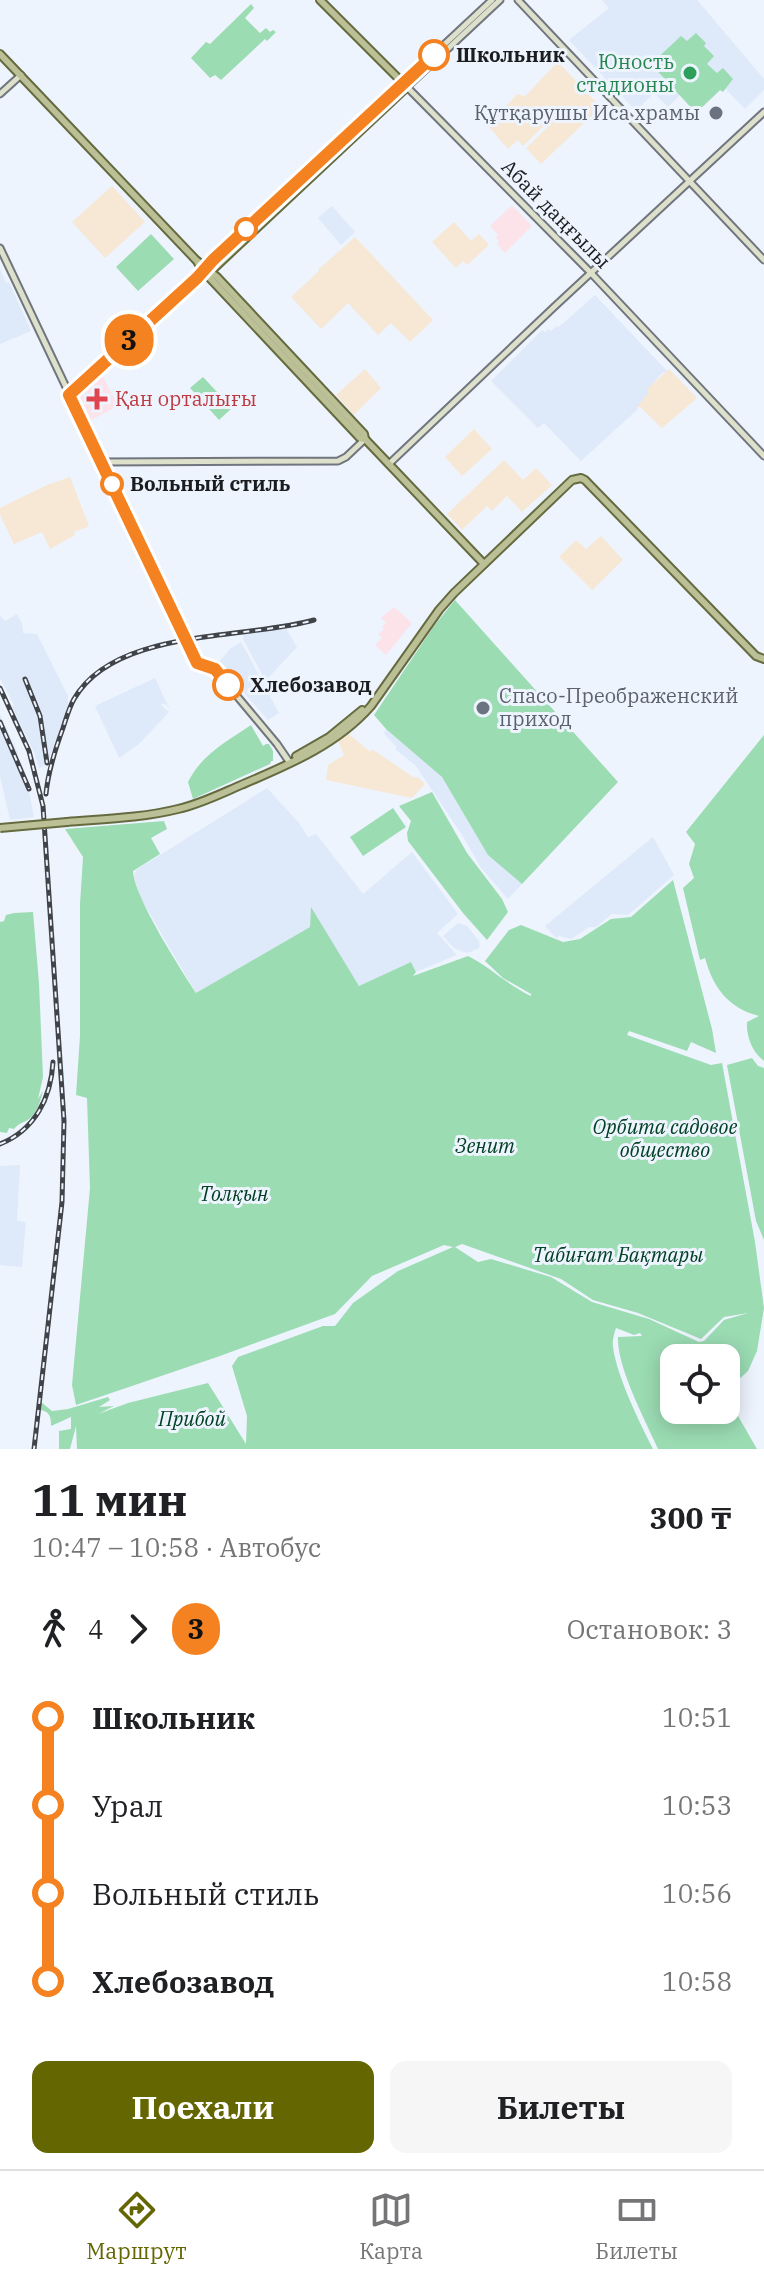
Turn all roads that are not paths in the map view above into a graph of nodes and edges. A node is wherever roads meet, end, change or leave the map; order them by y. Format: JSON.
{"nodes":[{"id":1,"x":320,"y":0,"type":"edge"},
{"id":2,"x":492,"y":0,"type":"edge"},
{"id":3,"x":500,"y":0,"type":"edge"},
{"id":4,"x":518,"y":0,"type":"edge"},
{"id":5,"x":0,"y":54,"type":"edge"},
{"id":6,"x":21,"y":75,"type":"junction"},
{"id":7,"x":405,"y":85,"type":"junction"},
{"id":8,"x":0,"y":94,"type":"edge"},
{"id":9,"x":764,"y":112,"type":"edge"},
{"id":10,"x":690,"y":181,"type":"junction"},
{"id":11,"x":0,"y":248,"type":"edge"},
{"id":12,"x":764,"y":260,"type":"edge"},
{"id":13,"x":206,"y":271,"type":"junction"},
{"id":14,"x":591,"y":273,"type":"junction"},
{"id":15,"x":69,"y":395,"type":"junction"},
{"id":16,"x":365,"y":439,"type":"junction"},
{"id":17,"x":764,"y":456,"type":"edge"},
{"id":18,"x":101,"y":462,"type":"junction"},
{"id":19,"x":389,"y":464,"type":"junction"},
{"id":20,"x":483,"y":563,"type":"junction"},
{"id":21,"x":763,"y":658,"type":"edge"},
{"id":22,"x":288,"y":762,"type":"junction"},
{"id":23,"x":0,"y":826,"type":"edge"}],
"edges":[{"from":1,"to":7,"type":"main road","name":"Абай даңғылы"},
{"from":2,"to":7,"type":"main road"},
{"from":3,"to":7,"type":"main road"},
{"from":4,"to":10,"type":"main road"},
{"from":5,"to":6,"type":"main road"},
{"from":6,"to":8,"type":"main road"},
{"from":6,"to":13,"type":"main road"},
{"from":7,"to":13,"type":"main road"},
{"from":7,"to":14,"type":"main road","name":"Абай даңғылы"},
{"from":9,"to":10,"type":"main road"},
{"from":10,"to":12,"type":"main road"},
{"from":10,"to":14,"type":"main road"},
{"from":11,"to":15,"type":"main road"},
{"from":13,"to":15,"type":"main road"},
{"from":13,"to":16,"type":"main road"},
{"from":14,"to":17,"type":"main road","name":"Абай даңғылы"},
{"from":14,"to":19,"type":"main road"},
{"from":15,"to":18,"type":"main road"},
{"from":16,"to":18,"type":"main road"},
{"from":16,"to":19,"type":"main road"},
{"from":18,"to":22,"type":"main road"},
{"from":19,"to":20,"type":"main road"},
{"from":20,"to":21,"type":"main road"},
{"from":20,"to":22,"type":"main road"},
{"from":22,"to":23,"type":"main road","bridge":true}]}
